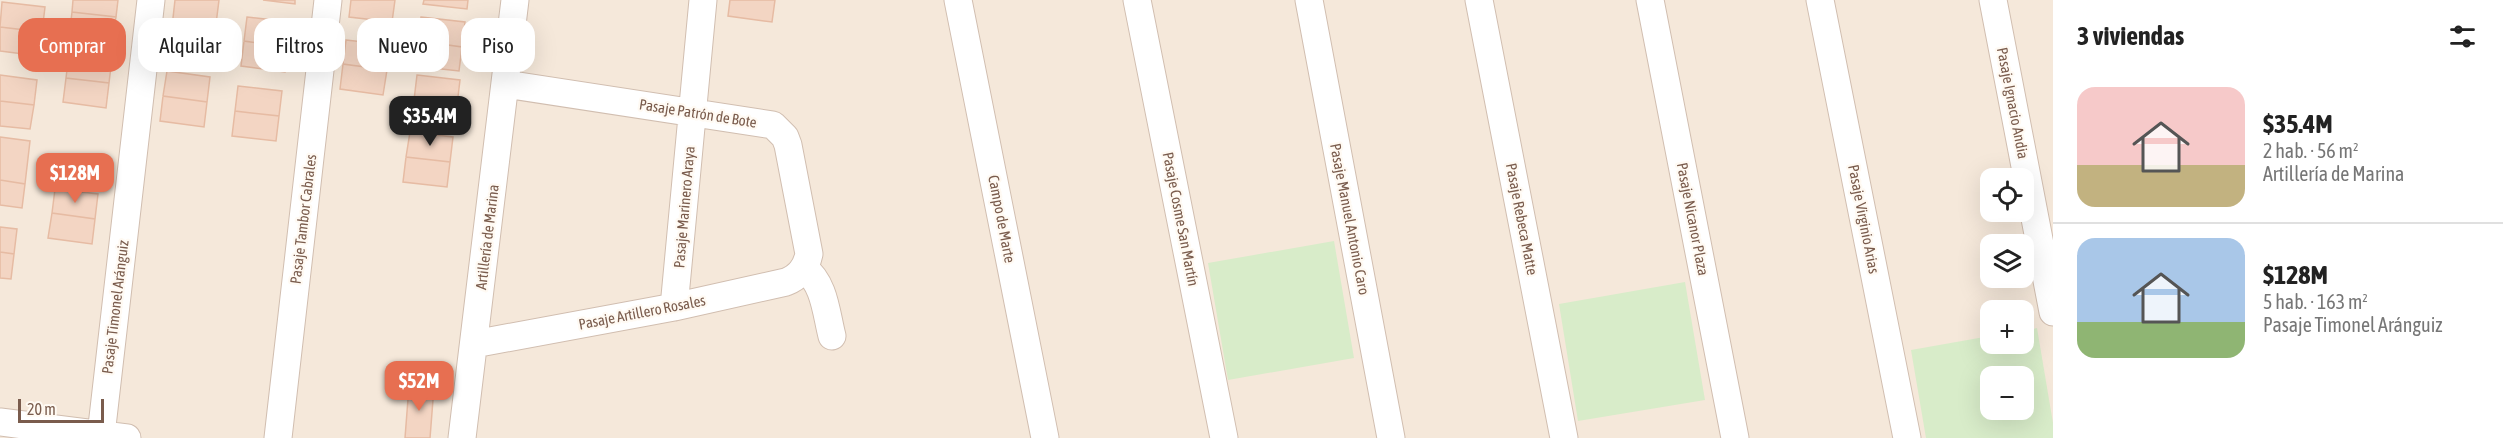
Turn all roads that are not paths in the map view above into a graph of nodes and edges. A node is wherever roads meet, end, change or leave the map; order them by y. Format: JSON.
{"nodes":[{"id":1,"x":151,"y":0,"type":"edge"},
{"id":2,"x":328,"y":0,"type":"edge"},
{"id":3,"x":515,"y":0,"type":"edge"},
{"id":4,"x":704,"y":0,"type":"edge"},
{"id":5,"x":958,"y":0,"type":"edge"},
{"id":6,"x":1137,"y":0,"type":"edge"},
{"id":7,"x":1310,"y":0,"type":"edge"},
{"id":8,"x":1479,"y":0,"type":"edge"},
{"id":9,"x":1650,"y":0,"type":"edge"},
{"id":10,"x":1820,"y":0,"type":"edge"},
{"id":11,"x":1993,"y":0,"type":"edge"},
{"id":12,"x":505,"y":84,"type":"junction"},
{"id":13,"x":693,"y":112,"type":"junction"},
{"id":14,"x":804,"y":268,"type":"junction"},
{"id":15,"x":674,"y":307,"type":"junction"},
{"id":16,"x":2053,"y":312,"type":"edge"},
{"id":17,"x":832,"y":336,"type":"dead end"},
{"id":18,"x":474,"y":344,"type":"junction"},
{"id":19,"x":0,"y":422,"type":"edge"},
{"id":20,"x":101,"y":435,"type":"junction"},
{"id":21,"x":127,"y":438,"type":"edge"},
{"id":22,"x":278,"y":438,"type":"edge"},
{"id":23,"x":462,"y":438,"type":"edge"},
{"id":24,"x":1046,"y":438,"type":"edge"},
{"id":25,"x":1224,"y":438,"type":"edge"},
{"id":26,"x":1391,"y":438,"type":"edge"},
{"id":27,"x":1564,"y":438,"type":"edge"},
{"id":28,"x":1735,"y":438,"type":"edge"},
{"id":29,"x":1907,"y":438,"type":"edge"}],
"edges":[{"from":1,"to":20,"type":"street","name":"Pasaje Timonel Aránguiz"},
{"from":2,"to":22,"type":"street","name":"Pasaje Tambor Cabrales"},
{"from":3,"to":12,"type":"street","name":"Artillería de Marina"},
{"from":4,"to":13,"type":"street","name":"Pasaje Marinero Araya"},
{"from":5,"to":24,"type":"street","name":"Campo de Marte"},
{"from":6,"to":25,"type":"street","name":"Pasaje Cosme San Martín"},
{"from":7,"to":26,"type":"street","name":"Pasaje Manuel Antonio Caro"},
{"from":8,"to":27,"type":"street","name":"Pasaje Rebeca Matte"},
{"from":9,"to":28,"type":"street","name":"Pasaje Nicanor Plaza"},
{"from":10,"to":29,"type":"street","name":"Pasaje Virginio Arias"},
{"from":11,"to":16,"type":"street","name":"Pasaje Ignacio Andia"},
{"from":12,"to":13,"type":"street","name":"Pasaje Patrón de Bote"},
{"from":12,"to":18,"type":"street","name":"Artillería de Marina"},
{"from":13,"to":14,"type":"street","name":"Pasaje Patrón de Bote"},
{"from":13,"to":15,"type":"street","name":"Pasaje Marinero Araya"},
{"from":14,"to":15,"type":"street","name":"Pasaje Artillero Rosales"},
{"from":14,"to":17,"type":"street"},
{"from":15,"to":18,"type":"street","name":"Pasaje Artillero Rosales"},
{"from":18,"to":23,"type":"street","name":"Artillería de Marina"},
{"from":19,"to":20,"type":"street"},
{"from":20,"to":21,"type":"street"}]}
